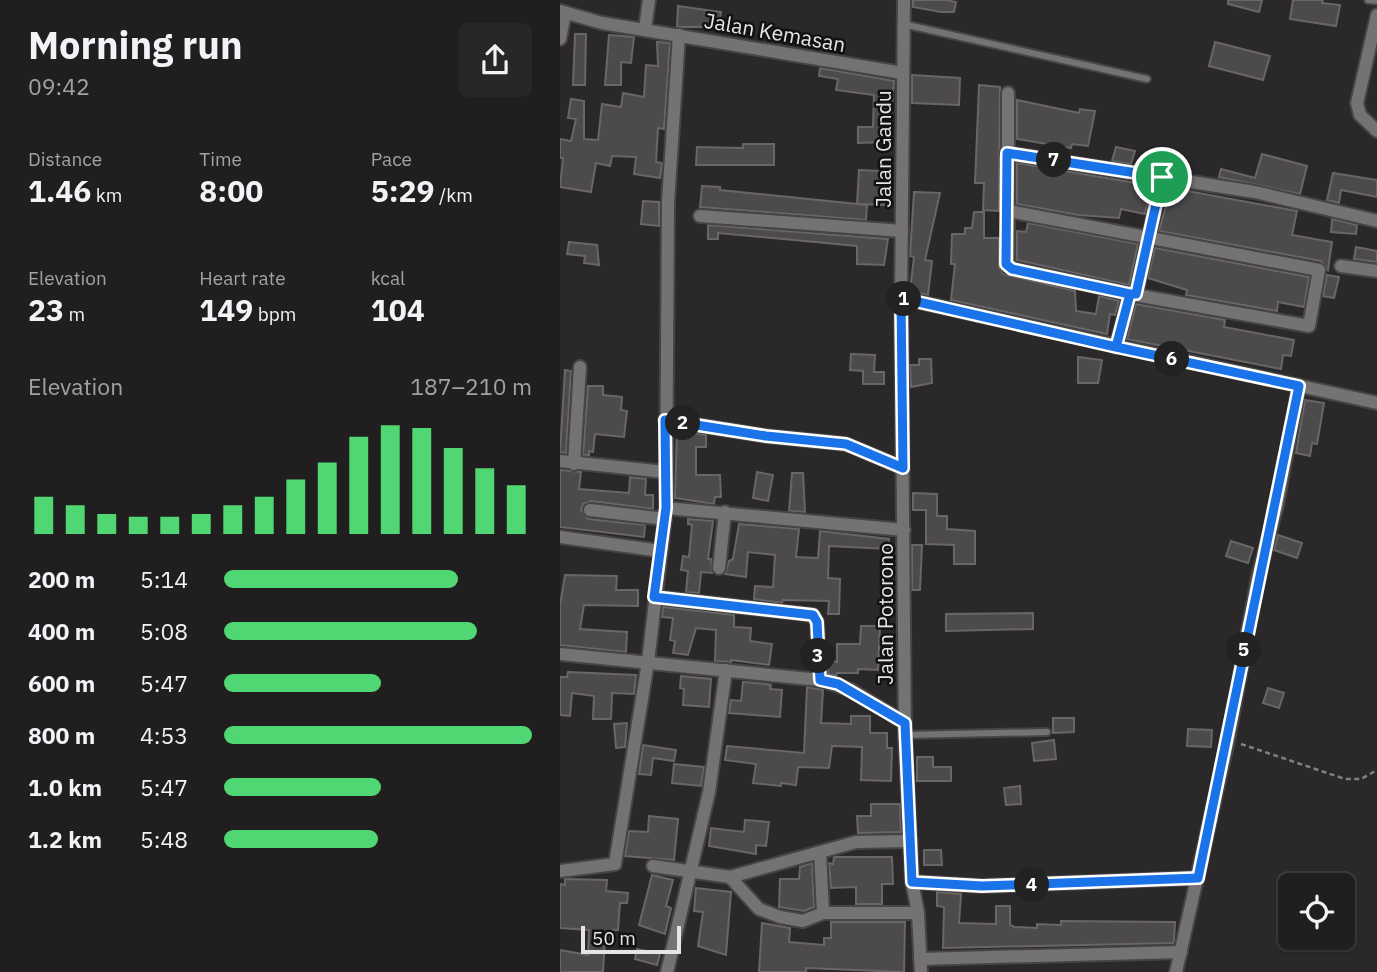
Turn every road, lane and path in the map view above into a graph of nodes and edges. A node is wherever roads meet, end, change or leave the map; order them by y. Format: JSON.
{"nodes":[{"id":1,"x":649,"y":0,"type":"edge"},
{"id":2,"x":904,"y":0,"type":"edge"},
{"id":3,"x":1368,"y":0,"type":"edge"},
{"id":4,"x":1377,"y":1,"type":"edge"},
{"id":5,"x":563,"y":12,"type":"edge"},
{"id":6,"x":1377,"y":15,"type":"edge"},
{"id":7,"x":903,"y":24,"type":"junction"},
{"id":8,"x":645,"y":29,"type":"junction"},
{"id":9,"x":678,"y":35,"type":"junction"},
{"id":10,"x":560,"y":39,"type":"edge"},
{"id":11,"x":902,"y":73,"type":"junction"},
{"id":12,"x":1147,"y":79,"type":"dead end"},
{"id":13,"x":1008,"y":93,"type":"dead end"},
{"id":14,"x":1377,"y":131,"type":"edge"},
{"id":15,"x":1007,"y":153,"type":"junction"},
{"id":16,"x":1162,"y":177,"type":"junction"},
{"id":17,"x":1009,"y":211,"type":"junction"},
{"id":18,"x":700,"y":216,"type":"dead end"},
{"id":19,"x":1377,"y":221,"type":"edge"},
{"id":20,"x":902,"y":232,"type":"junction"},
{"id":21,"x":1148,"y":236,"type":"junction"},
{"id":22,"x":1341,"y":266,"type":"dead end"},
{"id":23,"x":1377,"y":271,"type":"edge"},
{"id":24,"x":1133,"y":294,"type":"junction"},
{"id":25,"x":901,"y":298,"type":"junction"},
{"id":26,"x":1116,"y":347,"type":"junction"},
{"id":27,"x":580,"y":367,"type":"dead end"},
{"id":28,"x":1299,"y":386,"type":"junction"},
{"id":29,"x":1377,"y":403,"type":"edge"},
{"id":30,"x":665,"y":420,"type":"junction"},
{"id":31,"x":560,"y":461,"type":"edge"},
{"id":32,"x":574,"y":464,"type":"junction"},
{"id":33,"x":903,"y":468,"type":"junction"},
{"id":34,"x":665,"y":472,"type":"junction"},
{"id":35,"x":590,"y":510,"type":"dead end"},
{"id":36,"x":725,"y":512,"type":"junction"},
{"id":37,"x":665,"y":513,"type":"junction"},
{"id":38,"x":904,"y":530,"type":"junction"},
{"id":39,"x":560,"y":537,"type":"edge"},
{"id":40,"x":661,"y":551,"type":"junction"},
{"id":41,"x":719,"y":568,"type":"dead end"},
{"id":42,"x":654,"y":597,"type":"junction"},
{"id":43,"x":560,"y":654,"type":"edge"},
{"id":44,"x":648,"y":662,"type":"junction"},
{"id":45,"x":726,"y":670,"type":"junction"},
{"id":46,"x":820,"y":680,"type":"junction"},
{"id":47,"x":905,"y":729,"type":"junction"},
{"id":48,"x":1046,"y":732,"type":"dead end"},
{"id":49,"x":1228,"y":740,"type":"junction"},
{"id":50,"x":1377,"y":770,"type":"edge"},
{"id":51,"x":911,"y":841,"type":"junction"},
{"id":52,"x":820,"y":852,"type":"junction"},
{"id":53,"x":653,"y":866,"type":"dead end"},
{"id":54,"x":560,"y":870,"type":"edge"},
{"id":55,"x":690,"y":872,"type":"junction"},
{"id":56,"x":730,"y":877,"type":"junction"},
{"id":57,"x":1198,"y":878,"type":"junction"},
{"id":58,"x":912,"y":882,"type":"junction"},
{"id":59,"x":823,"y":913,"type":"junction"},
{"id":60,"x":918,"y":913,"type":"junction"},
{"id":61,"x":1181,"y":952,"type":"junction"},
{"id":62,"x":921,"y":965,"type":"edge"},
{"id":63,"x":667,"y":972,"type":"edge"},
{"id":64,"x":1176,"y":972,"type":"edge"}],
"edges":[{"from":1,"to":8,"type":"street"},
{"from":2,"to":7,"type":"street","name":"Jalan Gandu"},
{"from":3,"to":4,"type":"lane"},
{"from":5,"to":8,"type":"street","name":"Jalan Kemasan"},
{"from":5,"to":10,"type":"street"},
{"from":6,"to":14,"type":"street"},
{"from":7,"to":11,"type":"street","name":"Jalan Gandu"},
{"from":7,"to":12,"type":"lane"},
{"from":8,"to":9,"type":"street","name":"Jalan Kemasan"},
{"from":9,"to":11,"type":"street","name":"Jalan Kemasan"},
{"from":9,"to":30,"type":"street"},
{"from":11,"to":20,"type":"street","name":"Jalan Gandu"},
{"from":13,"to":15,"type":"street"},
{"from":15,"to":16,"type":"street"},
{"from":15,"to":17,"type":"street"},
{"from":16,"to":19,"type":"street"},
{"from":16,"to":21,"type":"street"},
{"from":17,"to":21,"type":"street"},
{"from":17,"to":24,"type":"street"},
{"from":18,"to":20,"type":"street"},
{"from":20,"to":25,"type":"street","name":"Jalan Gandu"},
{"from":21,"to":24,"type":"street"},
{"from":21,"to":24,"type":"street"},
{"from":22,"to":23,"type":"street"},
{"from":24,"to":26,"type":"street"},
{"from":25,"to":26,"type":"street"},
{"from":25,"to":33,"type":"street","name":"Jalan Potorono"},
{"from":26,"to":28,"type":"street"},
{"from":27,"to":32,"type":"street"},
{"from":28,"to":29,"type":"street"},
{"from":28,"to":49,"type":"street"},
{"from":30,"to":33,"type":"street"},
{"from":30,"to":34,"type":"street"},
{"from":31,"to":32,"type":"street"},
{"from":32,"to":34,"type":"street"},
{"from":33,"to":38,"type":"street","name":"Jalan Potorono"},
{"from":34,"to":37,"type":"street"},
{"from":35,"to":37,"type":"street"},
{"from":36,"to":37,"type":"street"},
{"from":36,"to":38,"type":"street"},
{"from":36,"to":41,"type":"street"},
{"from":37,"to":40,"type":"street"},
{"from":38,"to":47,"type":"street","name":"Jalan Potorono"},
{"from":39,"to":40,"type":"street"},
{"from":40,"to":42,"type":"street"},
{"from":42,"to":44,"type":"street"},
{"from":42,"to":46,"type":"street"},
{"from":43,"to":44,"type":"street"},
{"from":44,"to":45,"type":"street"},
{"from":44,"to":54,"type":"street"},
{"from":45,"to":46,"type":"street"},
{"from":45,"to":55,"type":"street"},
{"from":46,"to":47,"type":"street"},
{"from":47,"to":48,"type":"lane"},
{"from":47,"to":51,"type":"street","name":"Jalan Potorono"},
{"from":49,"to":50,"type":"path"},
{"from":49,"to":57,"type":"street"},
{"from":51,"to":52,"type":"street"},
{"from":51,"to":58,"type":"street","name":"Jalan Potorono"},
{"from":52,"to":56,"type":"street"},
{"from":52,"to":59,"type":"street"},
{"from":53,"to":55,"type":"street"},
{"from":55,"to":56,"type":"street"},
{"from":55,"to":63,"type":"street"},
{"from":56,"to":59,"type":"street"},
{"from":57,"to":58,"type":"street"},
{"from":57,"to":61,"type":"street"},
{"from":58,"to":60,"type":"street","name":"Jalan Potorono"},
{"from":59,"to":60,"type":"street"},
{"from":60,"to":62,"type":"street","name":"Jalan Potorono"},
{"from":61,"to":62,"type":"street"},
{"from":61,"to":64,"type":"street"}]}
